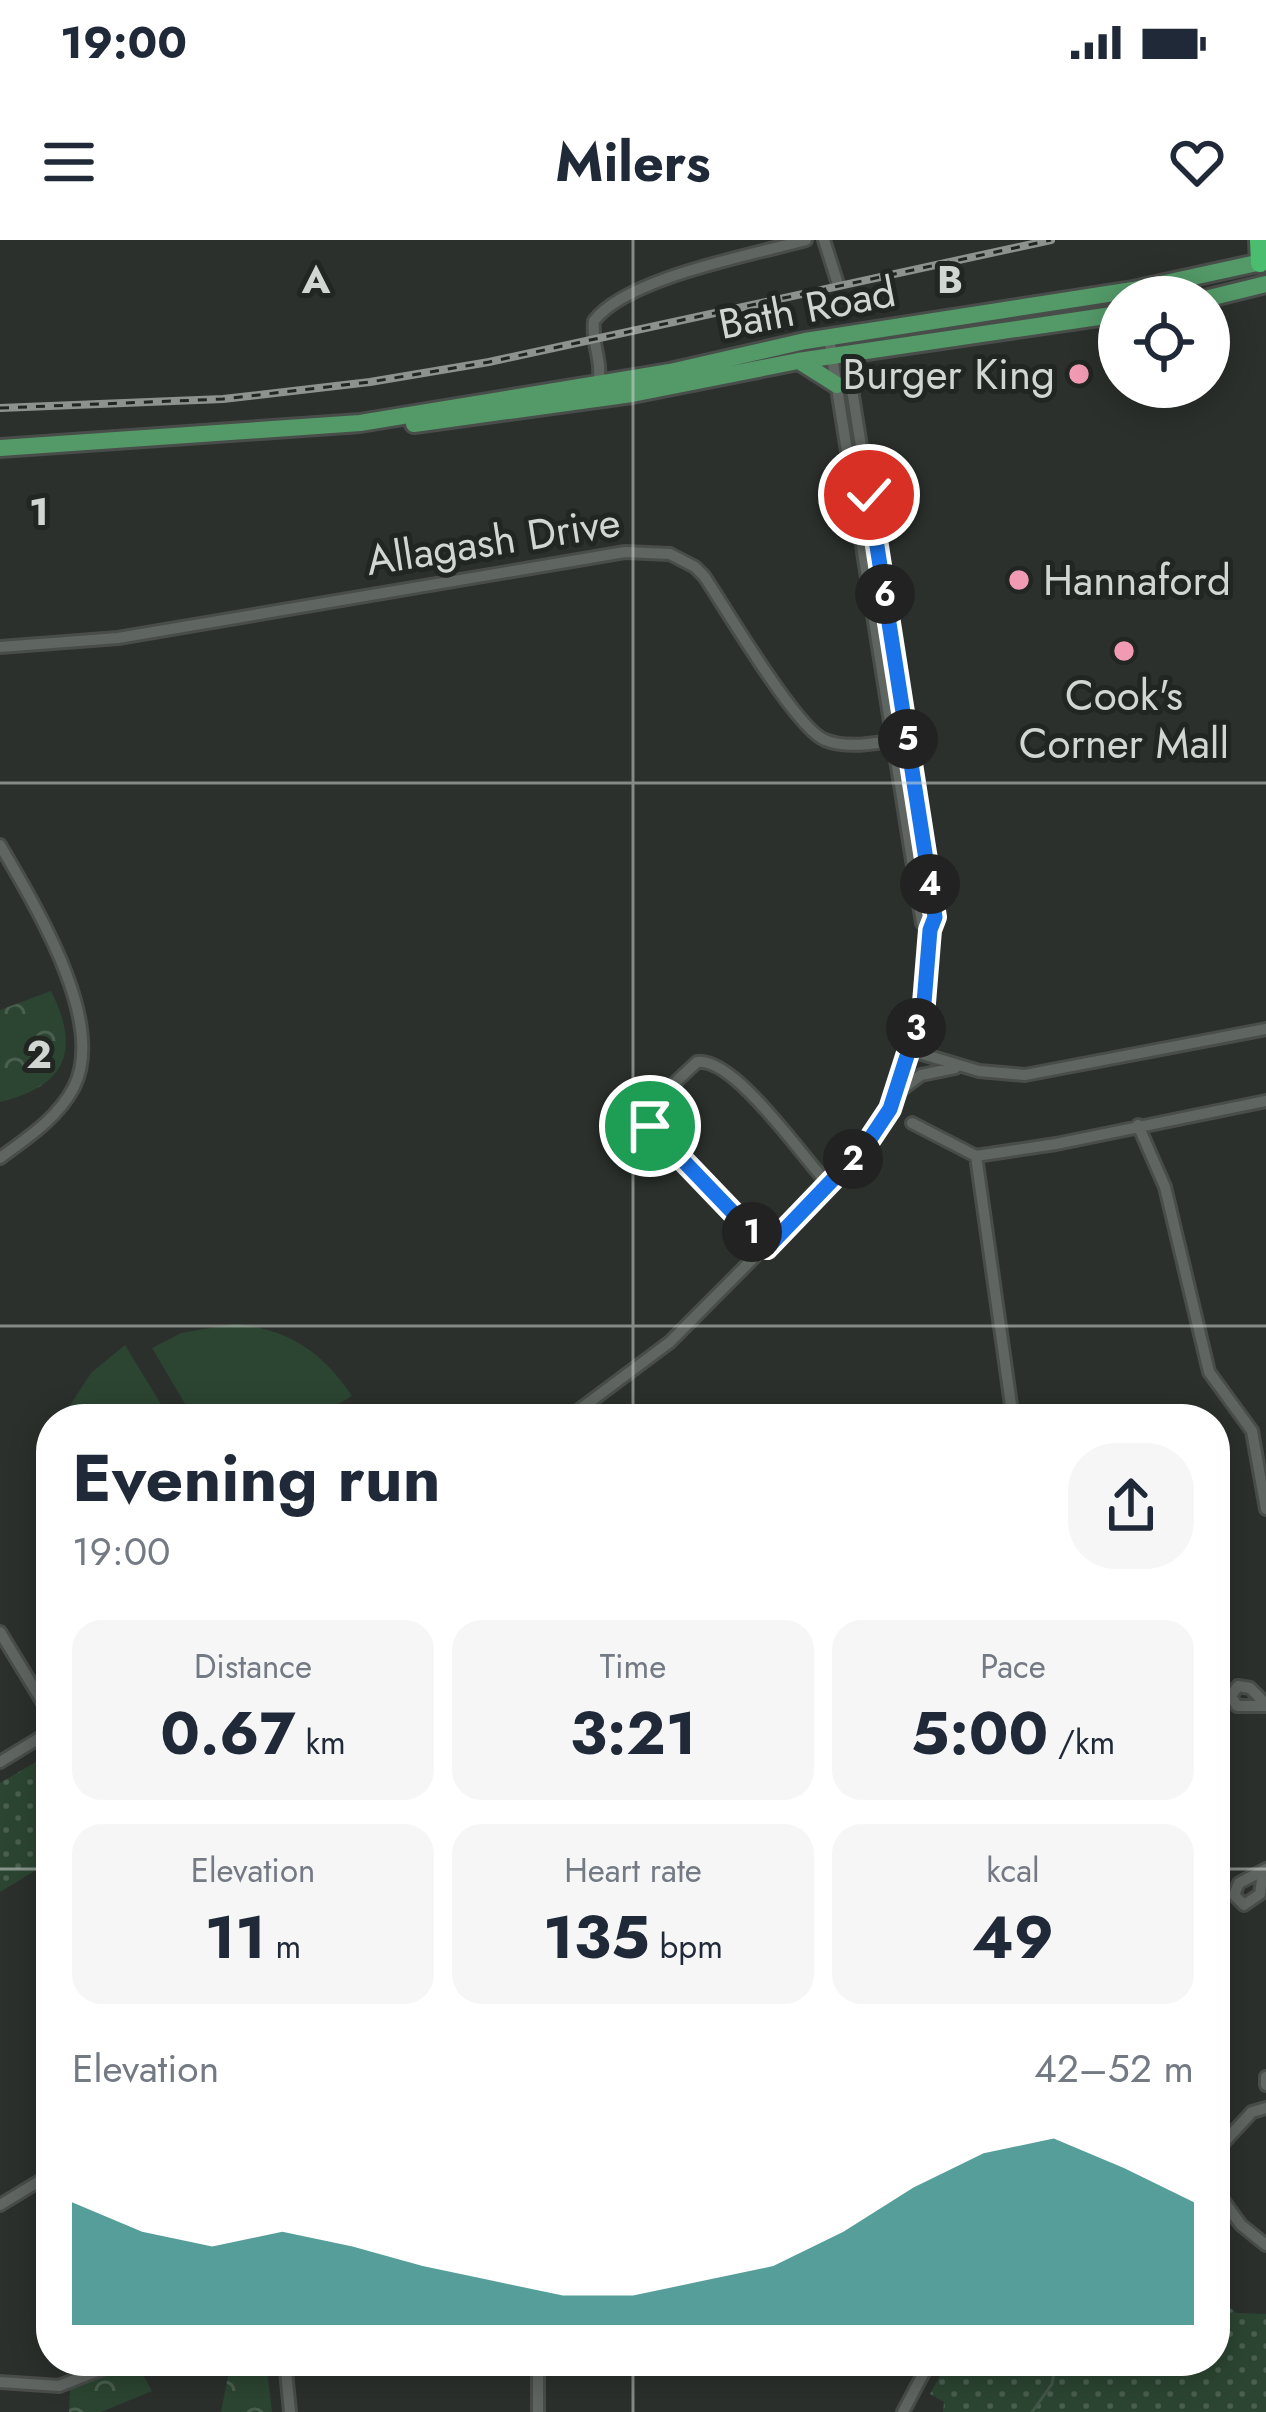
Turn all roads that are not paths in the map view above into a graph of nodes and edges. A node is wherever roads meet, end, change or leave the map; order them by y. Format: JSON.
{"nodes":[{"id":1,"x":806,"y":240,"type":"edge"},
{"id":2,"x":824,"y":240,"type":"edge"},
{"id":3,"x":1259,"y":240,"type":"edge"},
{"id":4,"x":1263,"y":262,"type":"edge"},
{"id":5,"x":837,"y":281,"type":"dead end"},
{"id":6,"x":1266,"y":284,"type":"edge"},
{"id":7,"x":1230,"y":293,"type":"edge"},
{"id":8,"x":1098,"y":316,"type":"edge"},
{"id":9,"x":838,"y":346,"type":"junction"},
{"id":10,"x":798,"y":361,"type":"junction"},
{"id":11,"x":598,"y":383,"type":"junction"},
{"id":12,"x":837,"y":385,"type":"junction"},
{"id":13,"x":360,"y":423,"type":"junction"},
{"id":14,"x":0,"y":448,"type":"edge"},
{"id":15,"x":0,"y":647,"type":"edge"},
{"id":16,"x":908,"y":738,"type":"junction"},
{"id":17,"x":892,"y":740,"type":"junction"},
{"id":18,"x":0,"y":844,"type":"edge"},
{"id":19,"x":930,"y":930,"type":"junction"},
{"id":20,"x":1266,"y":1029,"type":"edge"},
{"id":21,"x":909,"y":1050,"type":"junction"},
{"id":22,"x":964,"y":1067,"type":"junction"},
{"id":23,"x":895,"y":1096,"type":"junction"},
{"id":24,"x":1266,"y":1102,"type":"edge"},
{"id":25,"x":912,"y":1123,"type":"dead end"},
{"id":26,"x":1138,"y":1125,"type":"junction"},
{"id":27,"x":976,"y":1156,"type":"junction"},
{"id":28,"x":0,"y":1158,"type":"edge"},
{"id":29,"x":830,"y":1185,"type":"junction"},
{"id":30,"x":767,"y":1248,"type":"junction"},
{"id":31,"x":587,"y":1404,"type":"edge"},
{"id":32,"x":1011,"y":1404,"type":"edge"},
{"id":33,"x":1266,"y":1509,"type":"edge"},
{"id":34,"x":0,"y":1632,"type":"edge"},
{"id":35,"x":36,"y":1691,"type":"edge"},
{"id":36,"x":36,"y":1740,"type":"edge"},
{"id":37,"x":0,"y":1762,"type":"edge"},
{"id":38,"x":1266,"y":2108,"type":"edge"},
{"id":39,"x":1230,"y":2136,"type":"edge"},
{"id":40,"x":36,"y":2183,"type":"edge"},
{"id":41,"x":0,"y":2205,"type":"edge"},
{"id":42,"x":1230,"y":2209,"type":"edge"},
{"id":43,"x":1266,"y":2245,"type":"edge"},
{"id":44,"x":85,"y":2376,"type":"edge"},
{"id":45,"x":286,"y":2376,"type":"edge"},
{"id":46,"x":538,"y":2376,"type":"edge"},
{"id":47,"x":922,"y":2376,"type":"edge"},
{"id":48,"x":0,"y":2382,"type":"edge"},
{"id":49,"x":290,"y":2412,"type":"edge"},
{"id":50,"x":538,"y":2412,"type":"edge"},
{"id":51,"x":903,"y":2412,"type":"edge"}],
"edges":[{"from":1,"to":11,"type":"street"},
{"from":2,"to":5,"type":"street"},
{"from":3,"to":4,"type":"highway"},
{"from":4,"to":9,"type":"main road","name":"Bath Road"},
{"from":6,"to":7,"type":"main road"},
{"from":8,"to":9,"type":"main road","name":"Bath Road"},
{"from":9,"to":10,"type":"main road","name":"Bath Road"},
{"from":9,"to":11,"type":"main road","name":"Bath Road"},
{"from":9,"to":12,"type":"street"},
{"from":9,"to":16,"type":"street"},
{"from":10,"to":12,"type":"main road"},
{"from":10,"to":13,"type":"main road","name":"Bath Road"},
{"from":11,"to":13,"type":"main road","name":"Bath Road"},
{"from":12,"to":17,"type":"street"},
{"from":13,"to":14,"type":"main road","name":"Bath Road"},
{"from":15,"to":17,"type":"street","name":"Allagash Drive"},
{"from":16,"to":17,"type":"street","name":"Allagash Drive"},
{"from":16,"to":19,"type":"street"},
{"from":17,"to":19,"type":"street"},
{"from":18,"to":28,"type":"street"},
{"from":19,"to":21,"type":"street"},
{"from":20,"to":22,"type":"street"},
{"from":21,"to":22,"type":"street"},
{"from":21,"to":23,"type":"street"},
{"from":22,"to":23,"type":"street"},
{"from":23,"to":29,"type":"street"},
{"from":24,"to":26,"type":"street"},
{"from":25,"to":27,"type":"street"},
{"from":26,"to":27,"type":"street"},
{"from":26,"to":33,"type":"street"},
{"from":27,"to":32,"type":"street"},
{"from":29,"to":30,"type":"street"},
{"from":29,"to":30,"type":"street"},
{"from":30,"to":31,"type":"street"},
{"from":34,"to":35,"type":"street"},
{"from":36,"to":37,"type":"street"},
{"from":38,"to":39,"type":"street"},
{"from":40,"to":41,"type":"street"},
{"from":42,"to":43,"type":"street"},
{"from":44,"to":48,"type":"street"},
{"from":45,"to":49,"type":"street"},
{"from":46,"to":50,"type":"street"},
{"from":47,"to":51,"type":"street"}]}
